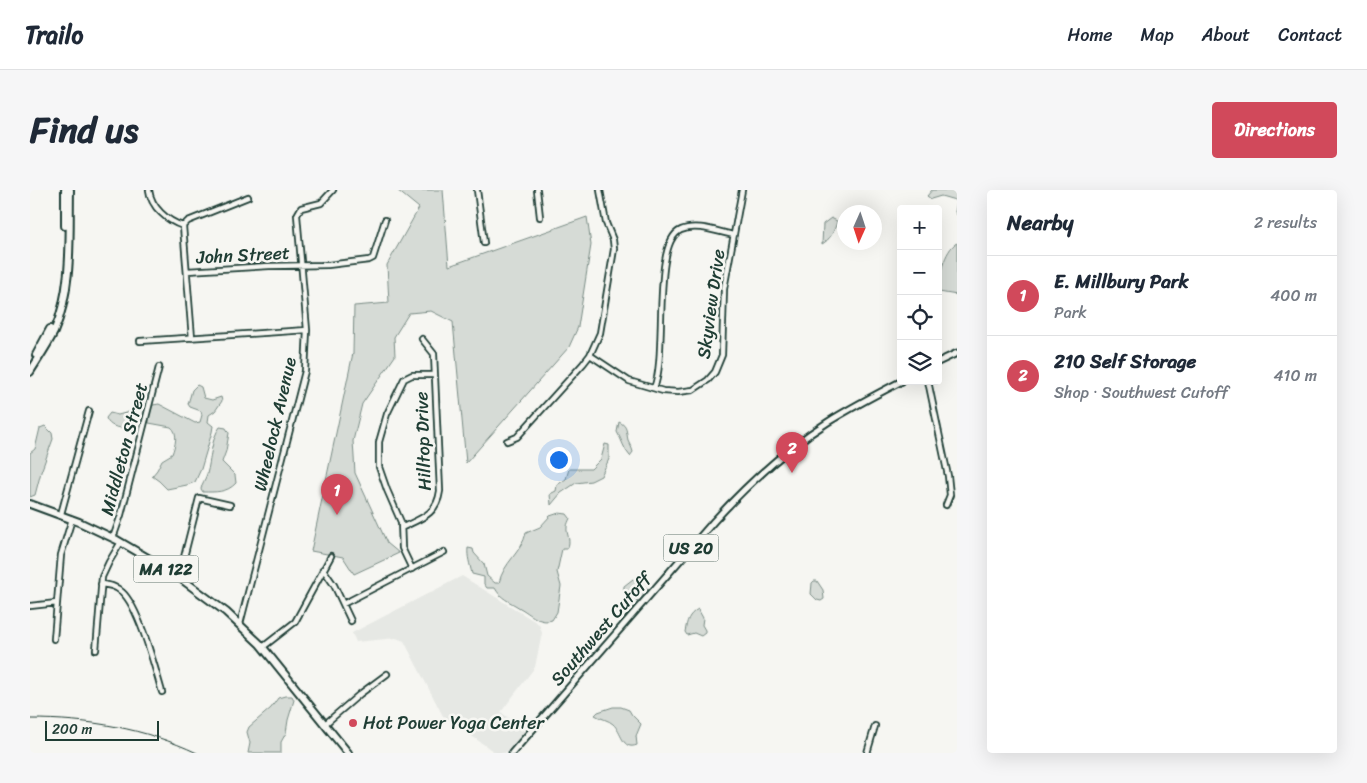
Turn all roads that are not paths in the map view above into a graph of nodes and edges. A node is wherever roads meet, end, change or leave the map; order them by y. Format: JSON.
{"nodes":[{"id":1,"x":65,"y":190,"type":"edge"},
{"id":2,"x":70,"y":190,"type":"edge"},
{"id":3,"x":149,"y":190,"type":"edge"},
{"id":4,"x":333,"y":190,"type":"edge"},
{"id":5,"x":477,"y":190,"type":"edge"},
{"id":6,"x":537,"y":190,"type":"edge"},
{"id":7,"x":600,"y":190,"type":"edge"},
{"id":8,"x":742,"y":190,"type":"edge"},
{"id":9,"x":248,"y":197,"type":"dead end"},
{"id":10,"x":540,"y":216,"type":"dead end"},
{"id":11,"x":385,"y":220,"type":"dead end"},
{"id":12,"x":183,"y":226,"type":"junction"},
{"id":13,"x":734,"y":235,"type":"junction"},
{"id":14,"x":484,"y":243,"type":"dead end"},
{"id":15,"x":301,"y":266,"type":"junction"},
{"id":16,"x":187,"y":272,"type":"junction"},
{"id":17,"x":306,"y":330,"type":"junction"},
{"id":18,"x":192,"y":338,"type":"junction"},
{"id":19,"x":422,"y":339,"type":"dead end"},
{"id":20,"x":140,"y":341,"type":"dead end"},
{"id":21,"x":957,"y":353,"type":"edge"},
{"id":22,"x":590,"y":355,"type":"junction"},
{"id":23,"x":942,"y":360,"type":"edge"},
{"id":24,"x":30,"y":365,"type":"edge"},
{"id":25,"x":159,"y":367,"type":"dead end"},
{"id":26,"x":30,"y":372,"type":"edge"},
{"id":27,"x":434,"y":375,"type":"junction"},
{"id":28,"x":897,"y":384,"type":"edge"},
{"id":29,"x":929,"y":385,"type":"edge"},
{"id":30,"x":654,"y":388,"type":"junction"},
{"id":31,"x":89,"y":411,"type":"dead end"},
{"id":32,"x":506,"y":441,"type":"dead end"},
{"id":33,"x":30,"y":504,"type":"edge"},
{"id":34,"x":230,"y":505,"type":"dead end"},
{"id":35,"x":946,"y":505,"type":"dead end"},
{"id":36,"x":62,"y":514,"type":"junction"},
{"id":37,"x":72,"y":519,"type":"junction"},
{"id":38,"x":403,"y":527,"type":"junction"},
{"id":39,"x":113,"y":538,"type":"junction"},
{"id":40,"x":121,"y":542,"type":"junction"},
{"id":41,"x":444,"y":552,"type":"dead end"},
{"id":42,"x":331,"y":556,"type":"dead end"},
{"id":43,"x":323,"y":569,"type":"junction"},
{"id":44,"x":412,"y":569,"type":"junction"},
{"id":45,"x":179,"y":577,"type":"junction"},
{"id":46,"x":101,"y":584,"type":"junction"},
{"id":47,"x":57,"y":603,"type":"junction"},
{"id":48,"x":343,"y":604,"type":"junction"},
{"id":49,"x":30,"y":606,"type":"edge"},
{"id":50,"x":351,"y":621,"type":"dead end"},
{"id":51,"x":240,"y":624,"type":"junction"},
{"id":52,"x":54,"y":639,"type":"dead end"},
{"id":53,"x":263,"y":647,"type":"junction"},
{"id":54,"x":96,"y":650,"type":"dead end"},
{"id":55,"x":387,"y":674,"type":"dead end"},
{"id":56,"x":162,"y":692,"type":"dead end"},
{"id":57,"x":325,"y":724,"type":"junction"},
{"id":58,"x":875,"y":726,"type":"dead end"},
{"id":59,"x":348,"y":753,"type":"edge"},
{"id":60,"x":512,"y":753,"type":"edge"},
{"id":61,"x":867,"y":753,"type":"edge"}],
"edges":[{"from":1,"to":24,"type":"highway"},
{"from":2,"to":26,"type":"highway"},
{"from":3,"to":12,"type":"street"},
{"from":4,"to":15,"type":"street","name":"Wheelock Avenue"},
{"from":5,"to":14,"type":"street"},
{"from":6,"to":10,"type":"street"},
{"from":7,"to":22,"type":"street"},
{"from":8,"to":13,"type":"street","name":"Skyview Drive"},
{"from":9,"to":12,"type":"street"},
{"from":11,"to":15,"type":"street","name":"John Street"},
{"from":12,"to":16,"type":"street"},
{"from":13,"to":30,"type":"street","name":"Skyview Drive"},
{"from":13,"to":30,"type":"street"},
{"from":15,"to":16,"type":"street","name":"John Street"},
{"from":15,"to":17,"type":"street","name":"Wheelock Avenue"},
{"from":16,"to":18,"type":"street"},
{"from":17,"to":18,"type":"street"},
{"from":17,"to":51,"type":"street","name":"Wheelock Avenue"},
{"from":18,"to":20,"type":"street"},
{"from":19,"to":27,"type":"street","name":"Hilltop Drive"},
{"from":21,"to":23,"type":"main road"},
{"from":22,"to":30,"type":"street","name":"Skyview Drive"},
{"from":22,"to":32,"type":"street"},
{"from":25,"to":39,"type":"street","name":"Middleton Street"},
{"from":27,"to":38,"type":"street","name":"Hilltop Drive"},
{"from":27,"to":38,"type":"street"},
{"from":28,"to":60,"type":"main road","name":"Southwest Cutoff","number":"US 20"},
{"from":29,"to":35,"type":"street"},
{"from":31,"to":36,"type":"street"},
{"from":33,"to":36,"type":"highway","number":"MA 122"},
{"from":34,"to":45,"type":"street"},
{"from":36,"to":37,"type":"highway","number":"MA 122"},
{"from":37,"to":39,"type":"highway","number":"MA 122"},
{"from":37,"to":47,"type":"street"},
{"from":38,"to":44,"type":"street"},
{"from":39,"to":40,"type":"highway","number":"MA 122"},
{"from":40,"to":45,"type":"highway","number":"MA 122"},
{"from":40,"to":46,"type":"street"},
{"from":41,"to":44,"type":"street"},
{"from":42,"to":43,"type":"street"},
{"from":43,"to":48,"type":"street"},
{"from":43,"to":53,"type":"street"},
{"from":44,"to":48,"type":"street"},
{"from":45,"to":51,"type":"highway","number":"MA 122"},
{"from":46,"to":54,"type":"street"},
{"from":46,"to":56,"type":"street"},
{"from":47,"to":49,"type":"street"},
{"from":47,"to":52,"type":"street"},
{"from":48,"to":50,"type":"street"},
{"from":51,"to":53,"type":"highway","number":"MA 122"},
{"from":53,"to":57,"type":"highway","number":"MA 122"},
{"from":55,"to":57,"type":"street"},
{"from":57,"to":59,"type":"highway","number":"MA 122"},
{"from":58,"to":61,"type":"street"}]}
